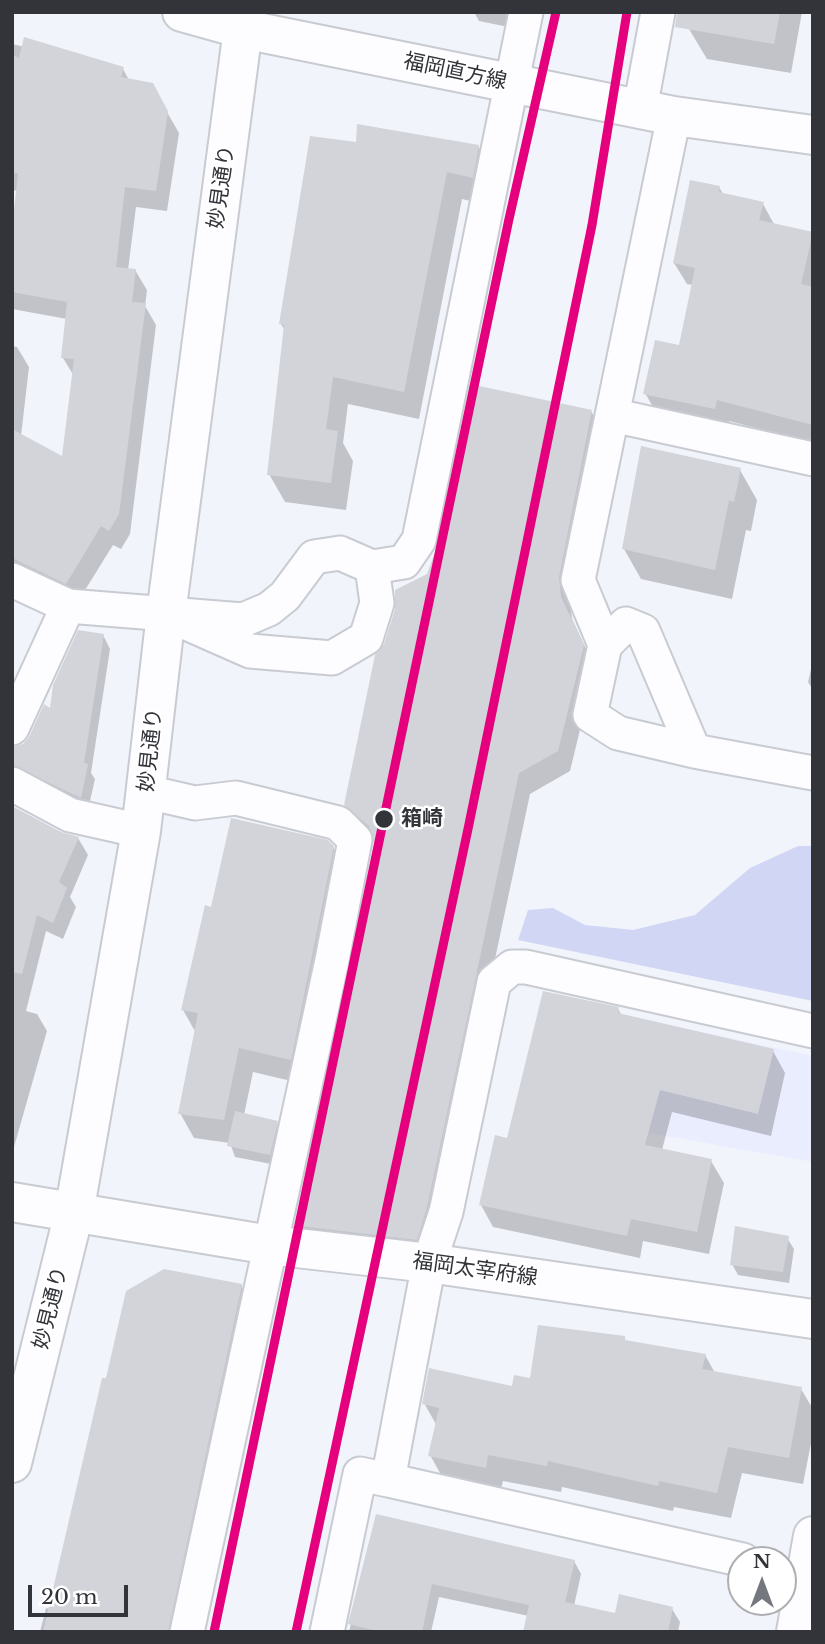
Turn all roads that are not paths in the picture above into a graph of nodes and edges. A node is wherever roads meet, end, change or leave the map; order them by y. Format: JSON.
{"nodes":[{"id":1,"x":182,"y":12,"type":"edge"},
{"id":2,"x":526,"y":12,"type":"edge"},
{"id":3,"x":658,"y":12,"type":"edge"},
{"id":4,"x":245,"y":20,"type":"edge"},
{"id":5,"x":513,"y":84,"type":"junction"},
{"id":6,"x":657,"y":112,"type":"junction"},
{"id":7,"x":813,"y":135,"type":"edge"},
{"id":8,"x":612,"y":415,"type":"junction"},
{"id":9,"x":813,"y":459,"type":"edge"},
{"id":10,"x":373,"y":567,"type":"junction"},
{"id":11,"x":12,"y":580,"type":"edge"},
{"id":12,"x":68,"y":606,"type":"junction"},
{"id":13,"x":166,"y":614,"type":"junction"},
{"id":14,"x":606,"y":645,"type":"junction"},
{"id":15,"x":12,"y":728,"type":"edge"},
{"id":16,"x":694,"y":751,"type":"junction"},
{"id":17,"x":813,"y":773,"type":"edge"},
{"id":18,"x":12,"y":784,"type":"edge"},
{"id":19,"x":147,"y":792,"type":"junction"},
{"id":20,"x":141,"y":831,"type":"junction"},
{"id":21,"x":813,"y":1031,"type":"edge"},
{"id":22,"x":12,"y":1202,"type":"edge"},
{"id":23,"x":74,"y":1213,"type":"junction"},
{"id":24,"x":270,"y":1245,"type":"junction"},
{"id":25,"x":429,"y":1263,"type":"junction"},
{"id":26,"x":813,"y":1318,"type":"edge"},
{"id":27,"x":12,"y":1463,"type":"edge"},
{"id":28,"x":388,"y":1480,"type":"junction"},
{"id":29,"x":813,"y":1536,"type":"edge"},
{"id":30,"x":727,"y":1556,"type":"edge"},
{"id":31,"x":797,"y":1565,"type":"edge"},
{"id":32,"x":187,"y":1632,"type":"edge"},
{"id":33,"x":327,"y":1632,"type":"edge"}],
"edges":[{"from":1,"to":4,"type":"main road","name":"福岡直方線"},
{"from":2,"to":5,"type":"street"},
{"from":3,"to":6,"type":"street"},
{"from":4,"to":5,"type":"main road","name":"福岡直方線"},
{"from":4,"to":13,"type":"main road","name":"妙見通り"},
{"from":5,"to":6,"type":"main road","name":"福岡直方線"},
{"from":5,"to":10,"type":"street"},
{"from":6,"to":7,"type":"main road","name":"福岡直方線"},
{"from":6,"to":8,"type":"street"},
{"from":8,"to":9,"type":"street"},
{"from":8,"to":14,"type":"street"},
{"from":10,"to":13,"type":"street"},
{"from":10,"to":13,"type":"street"},
{"from":11,"to":12,"type":"street"},
{"from":12,"to":13,"type":"street"},
{"from":12,"to":15,"type":"street"},
{"from":13,"to":19,"type":"main road","name":"妙見通り"},
{"from":14,"to":16,"type":"street"},
{"from":14,"to":16,"type":"street"},
{"from":16,"to":17,"type":"street"},
{"from":18,"to":20,"type":"street"},
{"from":19,"to":20,"type":"main road","name":"妙見通り"},
{"from":19,"to":24,"type":"street"},
{"from":20,"to":23,"type":"main road","name":"妙見通り"},
{"from":21,"to":25,"type":"street"},
{"from":22,"to":23,"type":"main road","name":"福岡太宰府線"},
{"from":23,"to":24,"type":"main road","name":"福岡太宰府線"},
{"from":23,"to":27,"type":"main road","name":"妙見通り"},
{"from":24,"to":25,"type":"main road","name":"福岡太宰府線"},
{"from":24,"to":32,"type":"street"},
{"from":25,"to":26,"type":"main road","name":"福岡太宰府線"},
{"from":25,"to":28,"type":"street"},
{"from":28,"to":30,"type":"street"},
{"from":28,"to":33,"type":"street"},
{"from":29,"to":31,"type":"main road"}]}
